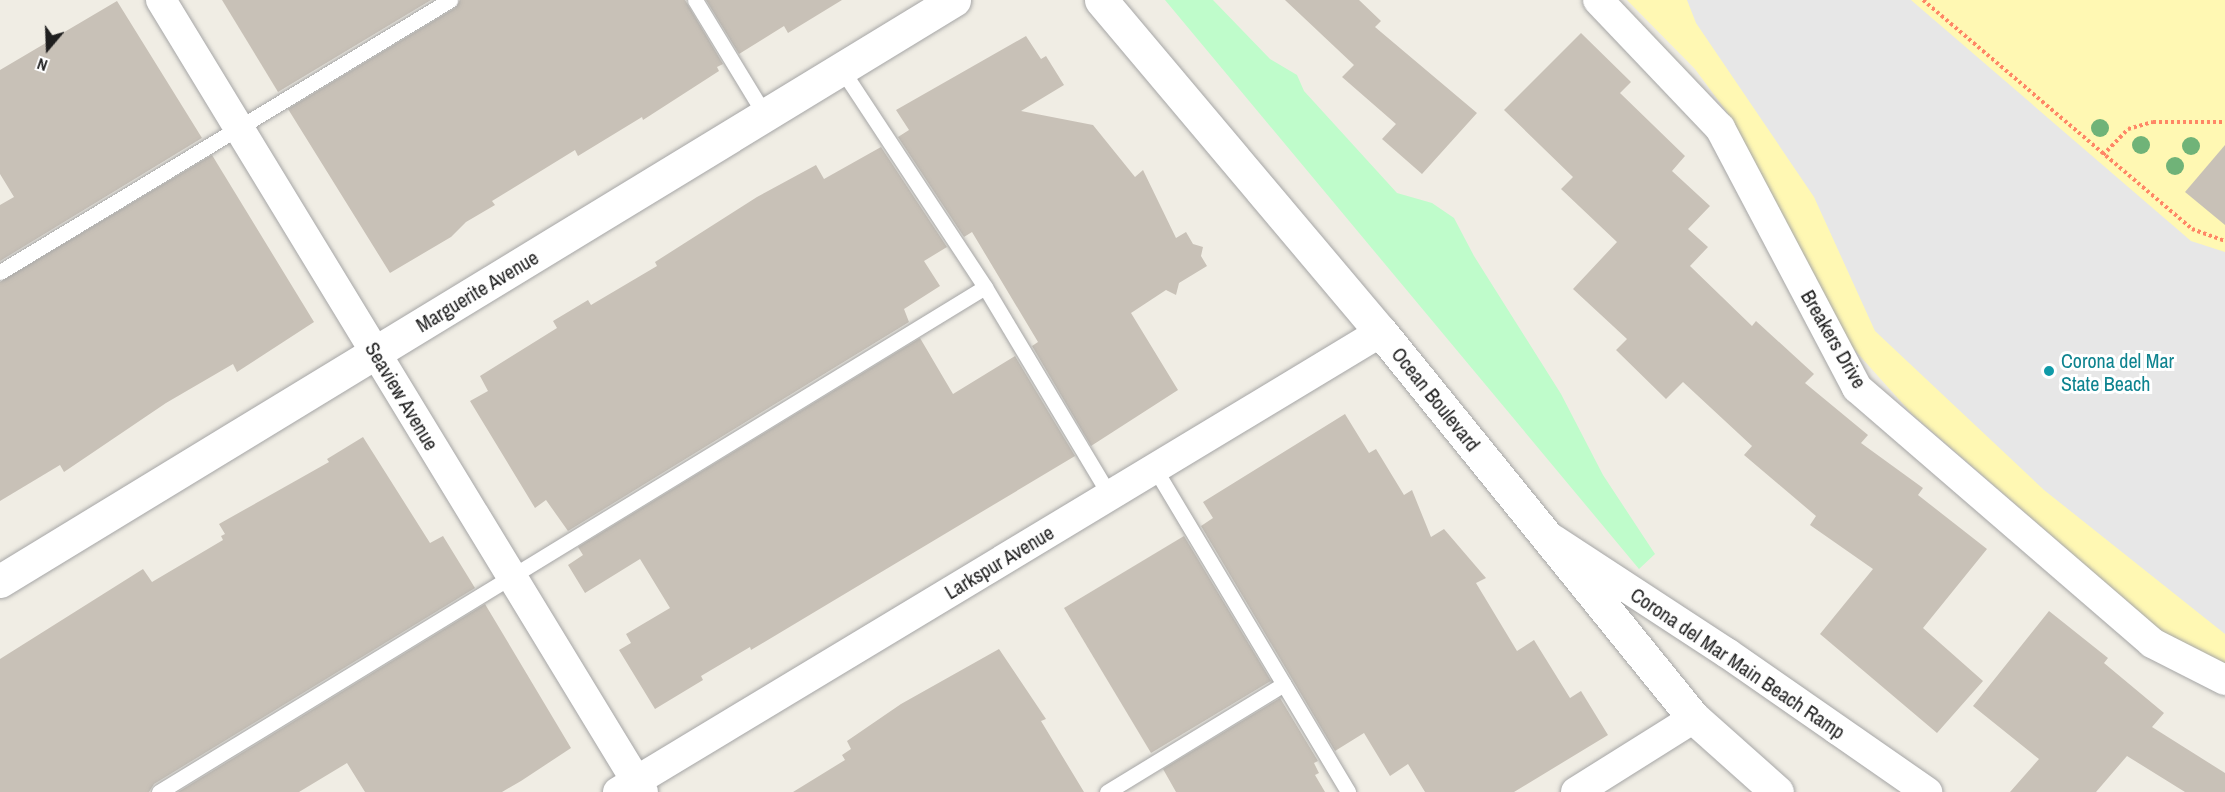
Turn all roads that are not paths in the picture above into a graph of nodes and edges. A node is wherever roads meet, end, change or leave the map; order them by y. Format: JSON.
{"nodes":[{"id":1,"x":161,"y":0,"type":"edge"},
{"id":2,"x":450,"y":0,"type":"edge"},
{"id":3,"x":695,"y":0,"type":"edge"},
{"id":4,"x":954,"y":0,"type":"edge"},
{"id":5,"x":1101,"y":0,"type":"edge"},
{"id":6,"x":1598,"y":0,"type":"edge"},
{"id":7,"x":843,"y":70,"type":"junction"},
{"id":8,"x":765,"y":116,"type":"junction"},
{"id":9,"x":237,"y":129,"type":"junction"},
{"id":10,"x":0,"y":272,"type":"edge"},
{"id":11,"x":985,"y":287,"type":"junction"},
{"id":12,"x":1381,"y":332,"type":"junction"},
{"id":13,"x":376,"y":352,"type":"junction"},
{"id":14,"x":1155,"y":469,"type":"junction"},
{"id":15,"x":1110,"y":496,"type":"junction"},
{"id":16,"x":1548,"y":536,"type":"junction"},
{"id":17,"x":510,"y":574,"type":"junction"},
{"id":18,"x":0,"y":581,"type":"edge"},
{"id":19,"x":2225,"y":680,"type":"edge"},
{"id":20,"x":1284,"y":684,"type":"junction"},
{"id":21,"x":1694,"y":718,"type":"junction"},
{"id":22,"x":632,"y":788,"type":"edge"},
{"id":23,"x":159,"y":792,"type":"edge"},
{"id":24,"x":1107,"y":792,"type":"edge"},
{"id":25,"x":1348,"y":792,"type":"edge"},
{"id":26,"x":1576,"y":792,"type":"edge"},
{"id":27,"x":1777,"y":792,"type":"edge"},
{"id":28,"x":1927,"y":792,"type":"edge"}],
"edges":[{"from":1,"to":9,"type":"street","name":"Seaview Avenue"},
{"from":2,"to":9,"type":"lane"},
{"from":3,"to":8,"type":"lane"},
{"from":4,"to":7,"type":"street","name":"Marguerite Avenue"},
{"from":5,"to":12,"type":"street","name":"Ocean Boulevard"},
{"from":6,"to":19,"type":"street","name":"Breakers Drive"},
{"from":7,"to":8,"type":"street","name":"Marguerite Avenue"},
{"from":7,"to":11,"type":"lane"},
{"from":8,"to":13,"type":"street","name":"Marguerite Avenue"},
{"from":9,"to":10,"type":"lane"},
{"from":9,"to":13,"type":"street","name":"Seaview Avenue"},
{"from":11,"to":15,"type":"lane"},
{"from":11,"to":17,"type":"lane"},
{"from":12,"to":14,"type":"street","name":"Larkspur Avenue"},
{"from":12,"to":16,"type":"street","name":"Ocean Boulevard"},
{"from":13,"to":17,"type":"street","name":"Seaview Avenue"},
{"from":13,"to":18,"type":"street","name":"Marguerite Avenue"},
{"from":14,"to":15,"type":"street","name":"Larkspur Avenue"},
{"from":14,"to":20,"type":"lane"},
{"from":15,"to":22,"type":"street","name":"Larkspur Avenue"},
{"from":16,"to":21,"type":"street","name":"Ocean Boulevard"},
{"from":16,"to":28,"type":"street","name":"Corona del Mar Main Beach Ramp"},
{"from":17,"to":22,"type":"street","name":"Seaview Avenue"},
{"from":17,"to":23,"type":"lane"},
{"from":20,"to":24,"type":"lane"},
{"from":20,"to":25,"type":"lane"},
{"from":21,"to":26,"type":"street"},
{"from":21,"to":27,"type":"street","name":"Ocean Boulevard"}]}
